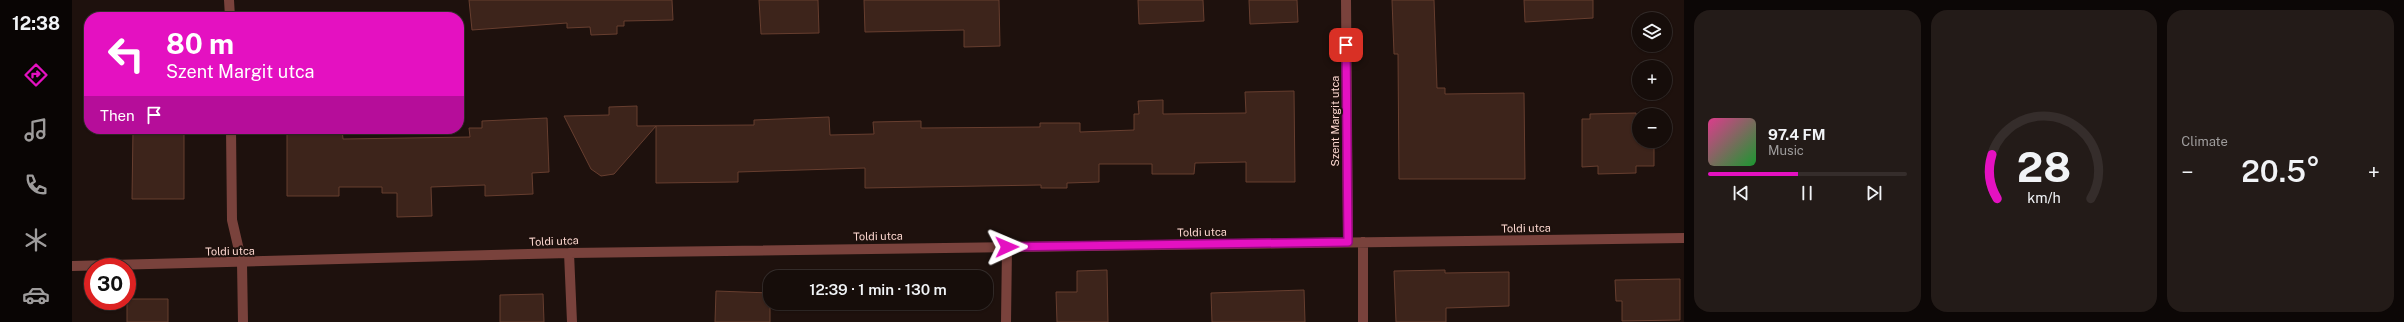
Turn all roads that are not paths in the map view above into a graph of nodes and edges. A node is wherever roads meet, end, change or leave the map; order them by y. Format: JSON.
{"nodes":[{"id":1,"x":229,"y":0,"type":"edge"},
{"id":2,"x":1346,"y":0,"type":"edge"},
{"id":3,"x":230,"y":12,"type":"edge"},
{"id":4,"x":231,"y":134,"type":"edge"},
{"id":5,"x":1684,"y":238,"type":"edge"},
{"id":6,"x":1348,"y":242,"type":"junction"},
{"id":7,"x":1363,"y":242,"type":"junction"},
{"id":8,"x":1007,"y":247,"type":"junction"},
{"id":9,"x":569,"y":252,"type":"junction"},
{"id":10,"x":242,"y":263,"type":"junction"},
{"id":11,"x":72,"y":266,"type":"edge"},
{"id":12,"x":243,"y":322,"type":"edge"},
{"id":13,"x":572,"y":322,"type":"edge"},
{"id":14,"x":1006,"y":322,"type":"edge"},
{"id":15,"x":1364,"y":322,"type":"edge"}],
"edges":[{"from":1,"to":3,"type":"street"},
{"from":2,"to":6,"type":"street","name":"Szent Margit utca"},
{"from":4,"to":10,"type":"street"},
{"from":5,"to":7,"type":"street","name":"Toldi utca"},
{"from":6,"to":7,"type":"street","name":"Toldi utca"},
{"from":6,"to":8,"type":"street","name":"Toldi utca"},
{"from":7,"to":15,"type":"street"},
{"from":8,"to":9,"type":"street","name":"Toldi utca"},
{"from":8,"to":14,"type":"street"},
{"from":9,"to":10,"type":"street","name":"Toldi utca"},
{"from":9,"to":13,"type":"street"},
{"from":10,"to":11,"type":"street","name":"Toldi utca"},
{"from":10,"to":12,"type":"street"}]}
